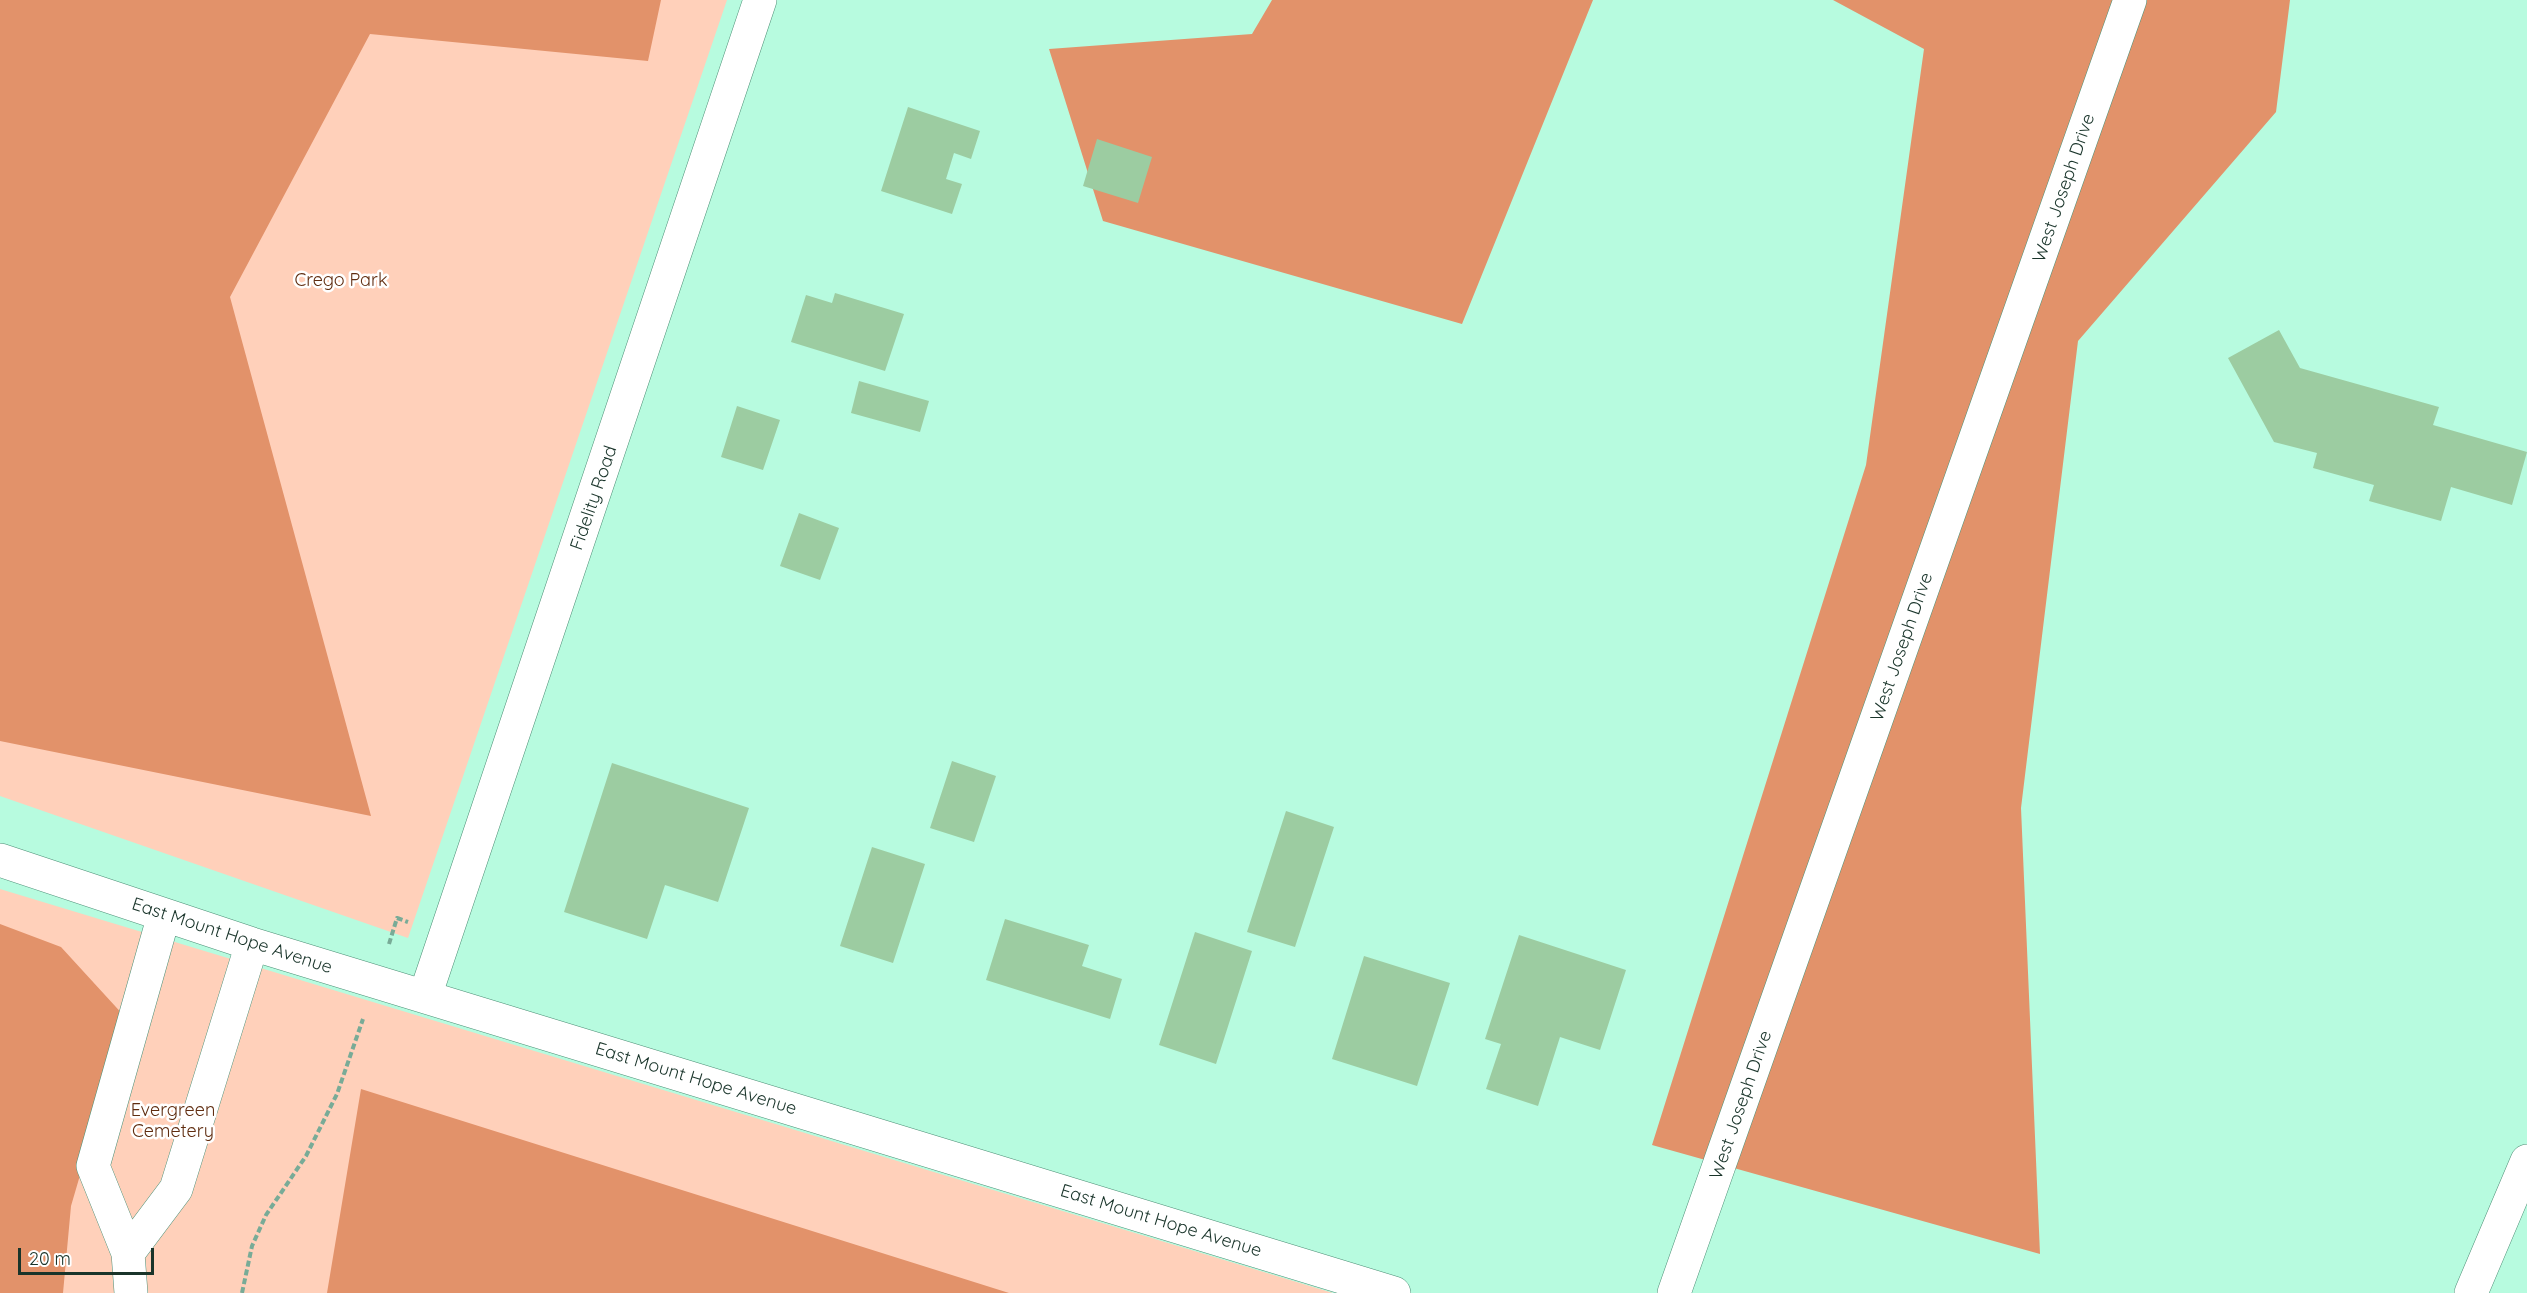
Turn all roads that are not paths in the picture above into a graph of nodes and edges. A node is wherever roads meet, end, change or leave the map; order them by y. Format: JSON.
{"nodes":[{"id":1,"x":760,"y":0,"type":"edge"},
{"id":2,"x":2130,"y":0,"type":"edge"},
{"id":3,"x":0,"y":860,"type":"edge"},
{"id":4,"x":164,"y":915,"type":"junction"},
{"id":5,"x":252,"y":944,"type":"junction"},
{"id":6,"x":425,"y":996,"type":"junction"},
{"id":7,"x":2527,"y":1161,"type":"edge"},
{"id":8,"x":128,"y":1253,"type":"junction"},
{"id":9,"x":131,"y":1293,"type":"edge"},
{"id":10,"x":1394,"y":1293,"type":"edge"},
{"id":11,"x":1674,"y":1293,"type":"edge"},
{"id":12,"x":2471,"y":1293,"type":"edge"}],
"edges":[{"from":1,"to":6,"type":"street","name":"Fidelity Road"},
{"from":2,"to":11,"type":"street","name":"West Joseph Drive"},
{"from":3,"to":4,"type":"street","name":"East Mount Hope Avenue"},
{"from":4,"to":5,"type":"street","name":"East Mount Hope Avenue"},
{"from":4,"to":8,"type":"street"},
{"from":5,"to":6,"type":"street","name":"East Mount Hope Avenue"},
{"from":5,"to":8,"type":"street"},
{"from":6,"to":10,"type":"street","name":"East Mount Hope Avenue"},
{"from":7,"to":12,"type":"street"},
{"from":8,"to":9,"type":"street"}]}
